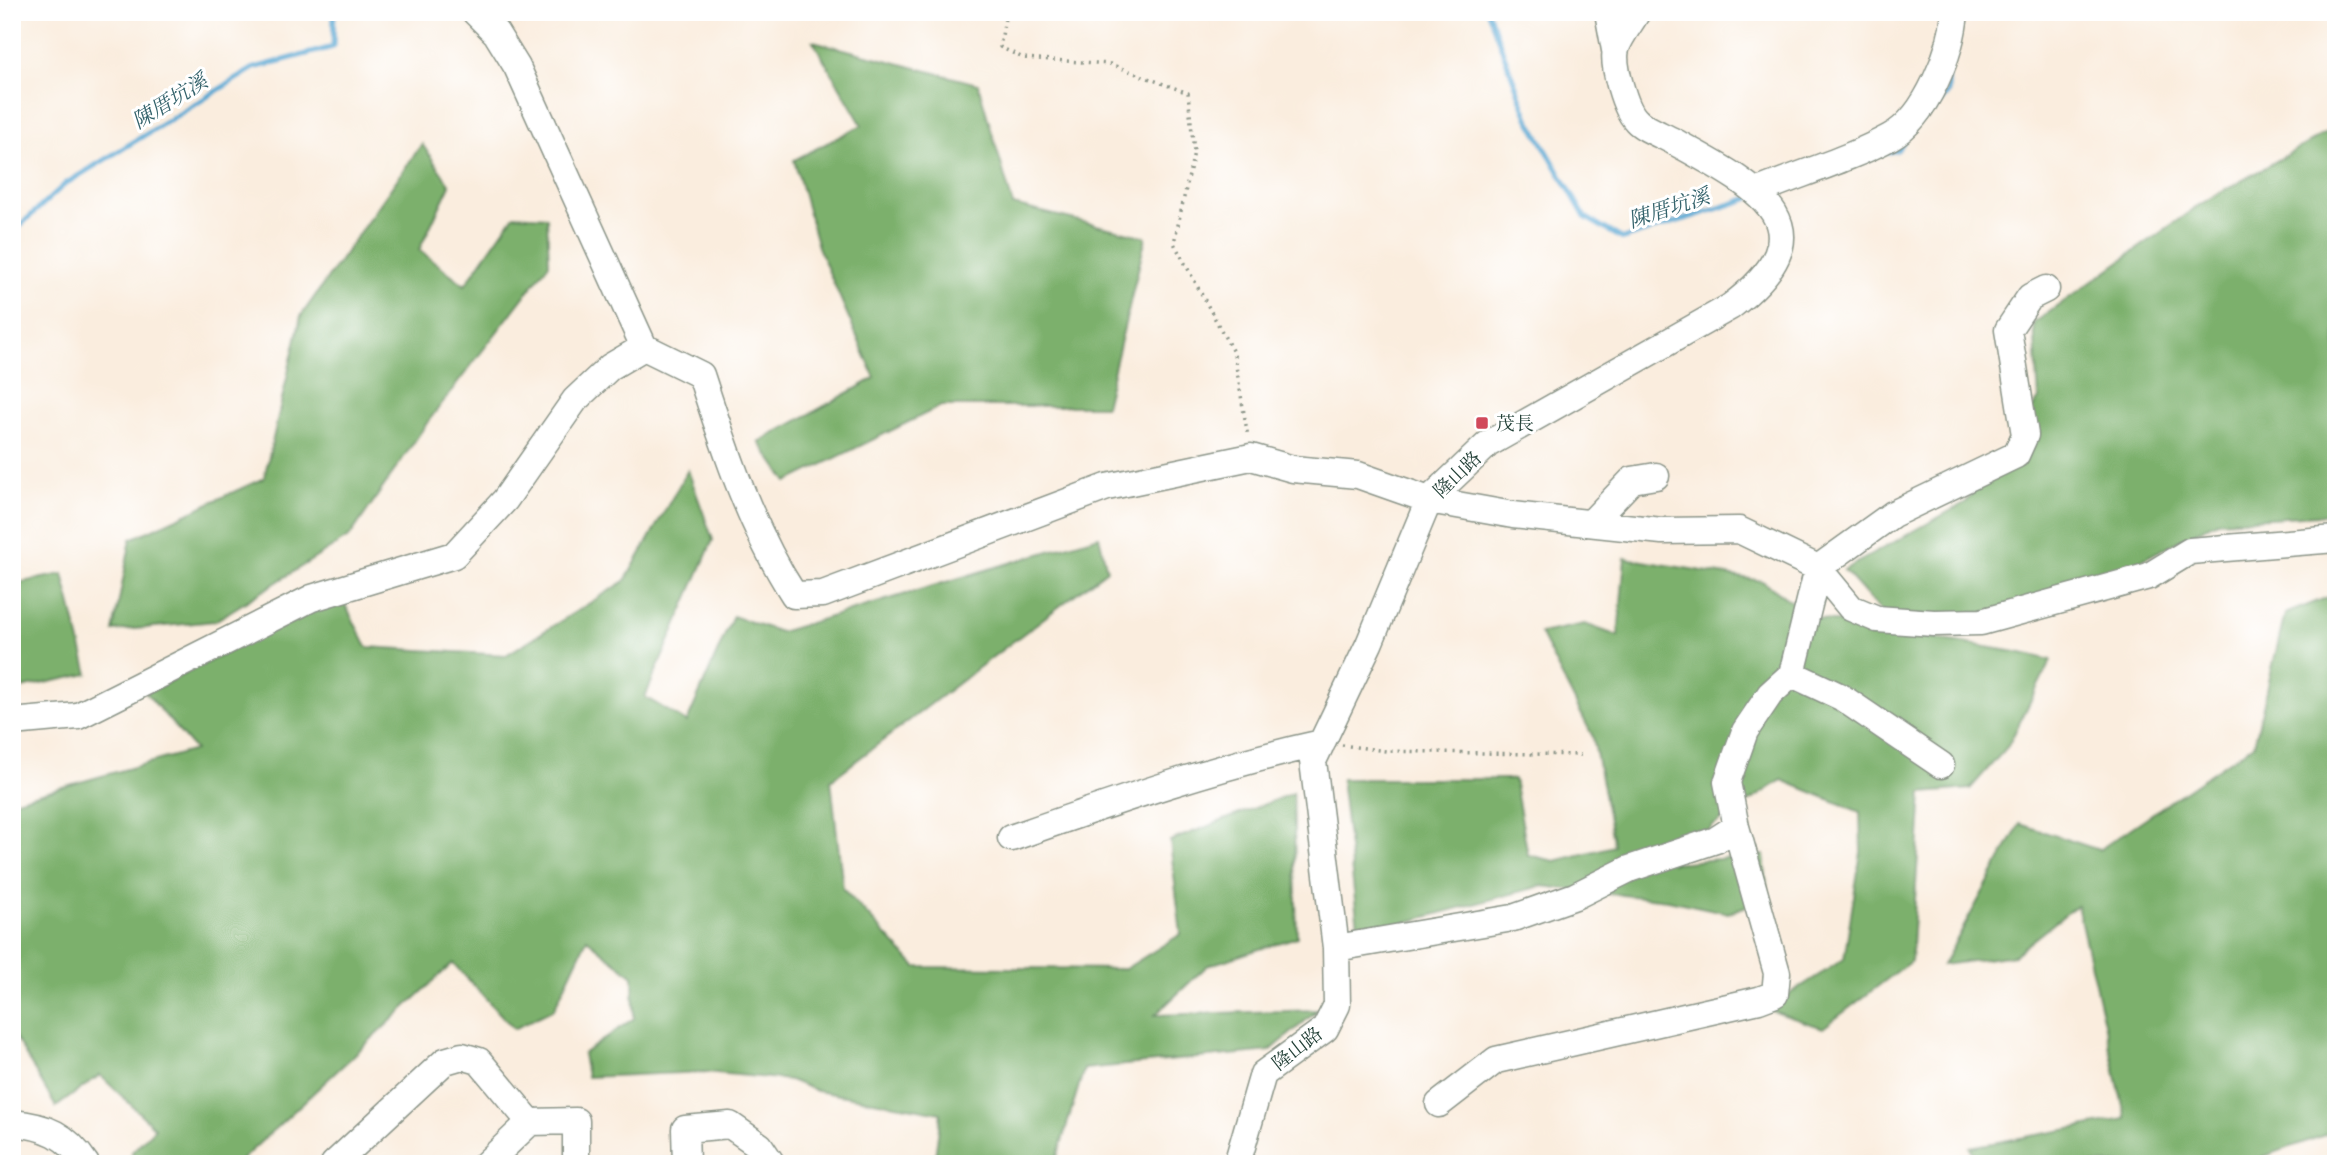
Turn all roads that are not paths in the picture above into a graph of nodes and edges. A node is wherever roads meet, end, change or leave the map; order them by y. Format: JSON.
{"nodes":[{"id":1,"x":475,"y":12,"type":"edge"},
{"id":2,"x":1608,"y":12,"type":"edge"},
{"id":3,"x":1637,"y":12,"type":"edge"},
{"id":4,"x":1955,"y":12,"type":"edge"},
{"id":5,"x":1615,"y":50,"type":"junction"},
{"id":6,"x":1759,"y":194,"type":"junction"},
{"id":7,"x":2046,"y":289,"type":"dead end"},
{"id":8,"x":644,"y":347,"type":"junction"},
{"id":9,"x":1656,"y":477,"type":"dead end"},
{"id":10,"x":1429,"y":500,"type":"junction"},
{"id":11,"x":1591,"y":523,"type":"junction"},
{"id":12,"x":2336,"y":539,"type":"edge"},
{"id":13,"x":1818,"y":568,"type":"junction"},
{"id":14,"x":1792,"y":674,"type":"junction"},
{"id":15,"x":12,"y":722,"type":"edge"},
{"id":16,"x":1322,"y":743,"type":"junction"},
{"id":17,"x":1941,"y":765,"type":"dead end"},
{"id":18,"x":1736,"y":827,"type":"junction"},
{"id":19,"x":1012,"y":838,"type":"dead end"},
{"id":20,"x":1336,"y":948,"type":"junction"},
{"id":21,"x":1439,"y":1104,"type":"dead end"},
{"id":22,"x":530,"y":1122,"type":"junction"},
{"id":23,"x":12,"y":1123,"type":"edge"},
{"id":24,"x":86,"y":1164,"type":"edge"},
{"id":25,"x":334,"y":1164,"type":"edge"},
{"id":26,"x":486,"y":1164,"type":"edge"},
{"id":27,"x":576,"y":1164,"type":"edge"},
{"id":28,"x":686,"y":1164,"type":"edge"},
{"id":29,"x":772,"y":1164,"type":"edge"},
{"id":30,"x":1237,"y":1164,"type":"edge"}],
"edges":[{"from":1,"to":8,"type":"street"},
{"from":2,"to":5,"type":"street","name":"隆山路"},
{"from":3,"to":5,"type":"street"},
{"from":4,"to":6,"type":"street"},
{"from":5,"to":6,"type":"street","name":"隆山路"},
{"from":6,"to":10,"type":"street","name":"隆山路"},
{"from":7,"to":13,"type":"street"},
{"from":8,"to":10,"type":"street"},
{"from":8,"to":15,"type":"street"},
{"from":9,"to":11,"type":"street"},
{"from":10,"to":11,"type":"street"},
{"from":10,"to":16,"type":"street","name":"隆山路"},
{"from":11,"to":13,"type":"street"},
{"from":12,"to":13,"type":"street"},
{"from":13,"to":14,"type":"street"},
{"from":14,"to":17,"type":"street"},
{"from":14,"to":18,"type":"street"},
{"from":16,"to":19,"type":"street"},
{"from":16,"to":20,"type":"street","name":"隆山路"},
{"from":18,"to":20,"type":"street"},
{"from":18,"to":21,"type":"street"},
{"from":20,"to":30,"type":"street","name":"隆山路"},
{"from":22,"to":25,"type":"street"},
{"from":22,"to":26,"type":"street"},
{"from":22,"to":27,"type":"street"},
{"from":23,"to":24,"type":"street"},
{"from":28,"to":29,"type":"street"}]}
